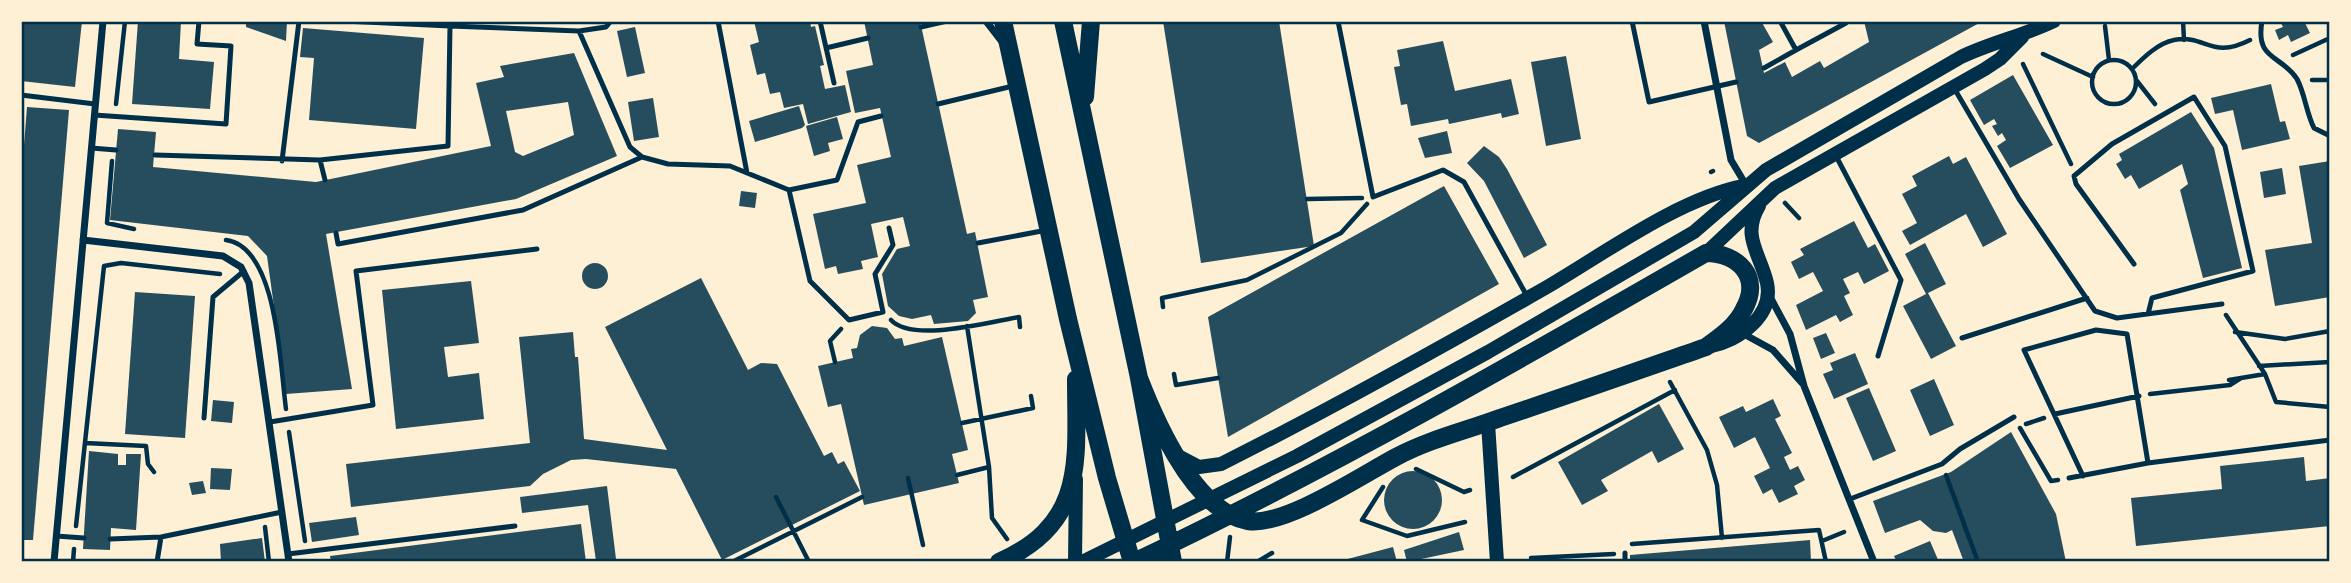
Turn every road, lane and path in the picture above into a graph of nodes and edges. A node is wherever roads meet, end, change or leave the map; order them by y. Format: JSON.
{"nodes":[{"id":1,"x":103,"y":21,"type":"edge"},
{"id":2,"x":199,"y":21,"type":"edge"},
{"id":3,"x":299,"y":21,"type":"edge"},
{"id":4,"x":344,"y":21,"type":"edge"},
{"id":5,"x":611,"y":21,"type":"edge"},
{"id":6,"x":718,"y":21,"type":"edge"},
{"id":7,"x":820,"y":21,"type":"edge"},
{"id":8,"x":947,"y":21,"type":"edge"},
{"id":9,"x":986,"y":21,"type":"edge"},
{"id":10,"x":1003,"y":21,"type":"edge"},
{"id":11,"x":1062,"y":21,"type":"edge"},
{"id":12,"x":1091,"y":21,"type":"edge"},
{"id":13,"x":1338,"y":21,"type":"edge"},
{"id":14,"x":1632,"y":21,"type":"edge"},
{"id":15,"x":1703,"y":21,"type":"edge"},
{"id":16,"x":1780,"y":21,"type":"edge"},
{"id":17,"x":2018,"y":21,"type":"edge"},
{"id":18,"x":2054,"y":21,"type":"edge"},
{"id":19,"x":2183,"y":21,"type":"edge"},
{"id":20,"x":2262,"y":21,"type":"edge"},
{"id":21,"x":1846,"y":23,"type":"dead end"},
{"id":22,"x":450,"y":26,"type":"junction"},
{"id":23,"x":2105,"y":26,"type":"dead end"},
{"id":24,"x":922,"y":27,"type":"dead end"},
{"id":25,"x":579,"y":31,"type":"junction"},
{"id":26,"x":2260,"y":34,"type":"junction"},
{"id":27,"x":2022,"y":37,"type":"junction"},
{"id":28,"x":867,"y":38,"type":"dead end"},
{"id":29,"x":2330,"y":38,"type":"edge"},
{"id":30,"x":2185,"y":40,"type":"junction"},
{"id":31,"x":826,"y":48,"type":"junction"},
{"id":32,"x":1796,"y":50,"type":"junction"},
{"id":33,"x":1010,"y":52,"type":"junction"},
{"id":34,"x":2043,"y":54,"type":"dead end"},
{"id":35,"x":2109,"y":60,"type":"junction"},
{"id":36,"x":2277,"y":63,"type":"junction"},
{"id":37,"x":2023,"y":64,"type":"dead end"},
{"id":38,"x":1764,"y":68,"type":"dead end"},
{"id":39,"x":2132,"y":69,"type":"junction"},
{"id":40,"x":2093,"y":77,"type":"junction"},
{"id":41,"x":2136,"y":80,"type":"junction"},
{"id":42,"x":1736,"y":82,"type":"dead end"},
{"id":43,"x":834,"y":83,"type":"dead end"},
{"id":44,"x":1017,"y":85,"type":"junction"},
{"id":45,"x":1954,"y":87,"type":"junction"},
{"id":46,"x":1716,"y":88,"type":"junction"},
{"id":47,"x":21,"y":95,"type":"edge"},
{"id":48,"x":96,"y":103,"type":"junction"},
{"id":49,"x":938,"y":104,"type":"dead end"},
{"id":50,"x":94,"y":115,"type":"junction"},
{"id":51,"x":881,"y":116,"type":"dead end"},
{"id":52,"x":2162,"y":116,"type":"junction"},
{"id":53,"x":1084,"y":122,"type":"junction"},
{"id":54,"x":2330,"y":136,"type":"edge"},
{"id":55,"x":91,"y":148,"type":"junction"},
{"id":56,"x":116,"y":150,"type":"dead end"},
{"id":57,"x":1835,"y":153,"type":"junction"},
{"id":58,"x":155,"y":155,"type":"dead end"},
{"id":59,"x":642,"y":157,"type":"junction"},
{"id":60,"x":320,"y":160,"type":"junction"},
{"id":61,"x":282,"y":161,"type":"junction"},
{"id":62,"x":747,"y":173,"type":"junction"},
{"id":63,"x":2074,"y":176,"type":"junction"},
{"id":64,"x":325,"y":180,"type":"dead end"},
{"id":65,"x":1746,"y":186,"type":"junction"},
{"id":66,"x":789,"y":190,"type":"junction"},
{"id":67,"x":1774,"y":195,"type":"junction"},
{"id":68,"x":1373,"y":197,"type":"junction"},
{"id":69,"x":1307,"y":199,"type":"dead end"},
{"id":70,"x":1799,"y":218,"type":"dead end"},
{"id":71,"x":889,"y":228,"type":"dead end"},
{"id":72,"x":1049,"y":229,"type":"junction"},
{"id":73,"x":336,"y":233,"type":"dead end"},
{"id":74,"x":83,"y":240,"type":"junction"},
{"id":75,"x":978,"y":243,"type":"dead end"},
{"id":76,"x":537,"y":250,"type":"dead end"},
{"id":77,"x":1706,"y":253,"type":"junction"},
{"id":78,"x":2134,"y":264,"type":"dead end"},
{"id":79,"x":245,"y":271,"type":"junction"},
{"id":80,"x":232,"y":281,"type":"junction"},
{"id":81,"x":1768,"y":293,"type":"junction"},
{"id":82,"x":1528,"y":298,"type":"junction"},
{"id":83,"x":2087,"y":298,"type":"junction"},
{"id":84,"x":2222,"y":304,"type":"dead end"},
{"id":85,"x":1163,"y":307,"type":"dead end"},
{"id":86,"x":883,"y":312,"type":"junction"},
{"id":87,"x":2148,"y":314,"type":"junction"},
{"id":88,"x":849,"y":320,"type":"junction"},
{"id":89,"x":967,"y":326,"type":"junction"},
{"id":90,"x":1020,"y":327,"type":"dead end"},
{"id":91,"x":2330,"y":331,"type":"edge"},
{"id":92,"x":1736,"y":332,"type":"junction"},
{"id":93,"x":1962,"y":338,"type":"dead end"},
{"id":94,"x":1076,"y":348,"type":"junction"},
{"id":95,"x":1878,"y":356,"type":"dead end"},
{"id":96,"x":835,"y":362,"type":"dead end"},
{"id":97,"x":2330,"y":362,"type":"edge"},
{"id":98,"x":2259,"y":366,"type":"junction"},
{"id":99,"x":1174,"y":374,"type":"dead end"},
{"id":100,"x":2264,"y":374,"type":"junction"},
{"id":101,"x":1139,"y":378,"type":"junction"},
{"id":102,"x":1218,"y":378,"type":"dead end"},
{"id":103,"x":2241,"y":378,"type":"junction"},
{"id":104,"x":2230,"y":380,"type":"dead end"},
{"id":105,"x":1670,"y":382,"type":"dead end"},
{"id":106,"x":1804,"y":386,"type":"junction"},
{"id":107,"x":283,"y":390,"type":"dead end"},
{"id":108,"x":1675,"y":390,"type":"junction"},
{"id":109,"x":1031,"y":396,"type":"dead end"},
{"id":110,"x":2139,"y":396,"type":"junction"},
{"id":111,"x":2328,"y":409,"type":"edge"},
{"id":112,"x":2055,"y":414,"type":"junction"},
{"id":113,"x":2014,"y":417,"type":"joint"},
{"id":114,"x":204,"y":418,"type":"dead end"},
{"id":115,"x":287,"y":419,"type":"junction"},
{"id":116,"x":982,"y":419,"type":"junction"},
{"id":117,"x":270,"y":422,"type":"junction"},
{"id":118,"x":962,"y":423,"type":"dead end"},
{"id":119,"x":1488,"y":423,"type":"junction"},
{"id":120,"x":2019,"y":426,"type":"junction"},
{"id":121,"x":2330,"y":440,"type":"edge"},
{"id":122,"x":85,"y":443,"type":"junction"},
{"id":123,"x":1169,"y":447,"type":"junction"},
{"id":124,"x":2148,"y":463,"type":"junction"},
{"id":125,"x":1942,"y":464,"type":"junction"},
{"id":126,"x":989,"y":467,"type":"junction"},
{"id":127,"x":1412,"y":468,"type":"dead end"},
{"id":128,"x":154,"y":472,"type":"dead end"},
{"id":129,"x":1076,"y":474,"type":"junction"},
{"id":130,"x":957,"y":475,"type":"dead end"},
{"id":131,"x":1513,"y":477,"type":"dead end"},
{"id":132,"x":2083,"y":477,"type":"junction"},
{"id":133,"x":908,"y":478,"type":"dead end"},
{"id":134,"x":2069,"y":478,"type":"dead end"},
{"id":135,"x":2051,"y":481,"type":"dead end"},
{"id":136,"x":1386,"y":482,"type":"dead end"},
{"id":137,"x":1470,"y":490,"type":"dead end"},
{"id":138,"x":776,"y":497,"type":"dead end"},
{"id":139,"x":862,"y":497,"type":"dead end"},
{"id":140,"x":1850,"y":499,"type":"junction"},
{"id":141,"x":282,"y":512,"type":"junction"},
{"id":142,"x":263,"y":516,"type":"junction"},
{"id":143,"x":1465,"y":522,"type":"dead end"},
{"id":144,"x":515,"y":526,"type":"dead end"},
{"id":145,"x":1231,"y":530,"type":"dead end"},
{"id":146,"x":794,"y":531,"type":"junction"},
{"id":147,"x":1844,"y":533,"type":"dead end"},
{"id":148,"x":56,"y":536,"type":"junction"},
{"id":149,"x":75,"y":537,"type":"junction"},
{"id":150,"x":84,"y":537,"type":"dead end"},
{"id":151,"x":161,"y":537,"type":"junction"},
{"id":152,"x":1722,"y":538,"type":"junction"},
{"id":153,"x":110,"y":539,"type":"dead end"},
{"id":154,"x":1822,"y":541,"type":"junction"},
{"id":155,"x":1011,"y":544,"type":"dead end"},
{"id":156,"x":923,"y":545,"type":"dead end"},
{"id":157,"x":307,"y":552,"type":"junction"},
{"id":158,"x":1272,"y":553,"type":"dead end"},
{"id":159,"x":1625,"y":553,"type":"junction"},
{"id":160,"x":289,"y":558,"type":"edge"},
{"id":161,"x":1531,"y":558,"type":"dead end"},
{"id":162,"x":54,"y":562,"type":"edge"},
{"id":163,"x":73,"y":562,"type":"edge"},
{"id":164,"x":157,"y":562,"type":"edge"},
{"id":165,"x":269,"y":562,"type":"edge"},
{"id":166,"x":732,"y":562,"type":"edge"},
{"id":167,"x":809,"y":562,"type":"edge"},
{"id":168,"x":999,"y":562,"type":"edge"},
{"id":169,"x":1075,"y":562,"type":"edge"},
{"id":170,"x":1082,"y":562,"type":"edge"},
{"id":171,"x":1133,"y":562,"type":"edge"},
{"id":172,"x":1173,"y":562,"type":"edge"},
{"id":173,"x":1227,"y":562,"type":"edge"},
{"id":174,"x":1257,"y":562,"type":"edge"},
{"id":175,"x":1497,"y":562,"type":"edge"},
{"id":176,"x":1625,"y":562,"type":"edge"},
{"id":177,"x":1826,"y":562,"type":"edge"},
{"id":178,"x":1874,"y":562,"type":"edge"},
{"id":179,"x":1978,"y":562,"type":"edge"}],
"edges":[{"from":1,"to":48,"type":"street"},
{"from":2,"to":50,"type":"lane"},
{"from":3,"to":61,"type":"lane"},
{"from":4,"to":22,"type":"lane"},
{"from":5,"to":25,"type":"lane"},
{"from":6,"to":62,"type":"lane"},
{"from":7,"to":31,"type":"lane"},
{"from":8,"to":24,"type":"lane"},
{"from":9,"to":33,"type":"street"},
{"from":10,"to":33,"type":"main road"},
{"from":11,"to":53,"type":"main road"},
{"from":12,"to":53,"type":"main road"},
{"from":13,"to":68,"type":"lane"},
{"from":14,"to":46,"type":"lane"},
{"from":15,"to":46,"type":"street"},
{"from":16,"to":32,"type":"lane"},
{"from":17,"to":27,"type":"street"},
{"from":18,"to":27,"type":"main road"},
{"from":19,"to":30,"type":"path"},
{"from":20,"to":26,"type":"lane"},
{"from":21,"to":32,"type":"lane"},
{"from":22,"to":25,"type":"lane"},
{"from":22,"to":60,"type":"lane"},
{"from":23,"to":35,"type":"path"},
{"from":25,"to":59,"type":"lane"},
{"from":26,"to":30,"type":"path"},
{"from":26,"to":36,"type":"lane"},
{"from":27,"to":45,"type":"main road"},
{"from":27,"to":65,"type":"main road"},
{"from":28,"to":31,"type":"lane"},
{"from":29,"to":36,"type":"path"},
{"from":30,"to":39,"type":"path"},
{"from":31,"to":43,"type":"lane"},
{"from":32,"to":38,"type":"lane"},
{"from":33,"to":44,"type":"main road"},
{"from":34,"to":40,"type":"path"},
{"from":35,"to":39,"type":"path"},
{"from":35,"to":40,"type":"path"},
{"from":36,"to":54,"type":"lane"},
{"from":37,"to":63,"type":"path"},
{"from":39,"to":41,"type":"path"},
{"from":40,"to":41,"type":"path"},
{"from":41,"to":52,"type":"path"},
{"from":42,"to":46,"type":"lane"},
{"from":44,"to":49,"type":"lane"},
{"from":44,"to":72,"type":"main road"},
{"from":45,"to":57,"type":"main road"},
{"from":45,"to":83,"type":"lane"},
{"from":46,"to":65,"type":"street"},
{"from":47,"to":48,"type":"lane"},
{"from":48,"to":50,"type":"street"},
{"from":50,"to":55,"type":"street"},
{"from":51,"to":66,"type":"lane"},
{"from":52,"to":63,"type":"lane"},
{"from":52,"to":87,"type":"lane"},
{"from":53,"to":101,"type":"main road"},
{"from":55,"to":56,"type":"lane"},
{"from":55,"to":74,"type":"street"},
{"from":57,"to":67,"type":"main road"},
{"from":57,"to":95,"type":"lane"},
{"from":58,"to":61,"type":"lane"},
{"from":59,"to":62,"type":"lane"},
{"from":59,"to":73,"type":"lane"},
{"from":60,"to":61,"type":"lane"},
{"from":60,"to":64,"type":"lane"},
{"from":62,"to":66,"type":"lane"},
{"from":63,"to":78,"type":"lane"},
{"from":65,"to":82,"type":"main road"},
{"from":65,"to":170,"type":"main road"},
{"from":66,"to":88,"type":"lane"},
{"from":67,"to":70,"type":"path"},
{"from":67,"to":77,"type":"main road"},
{"from":67,"to":81,"type":"main road"},
{"from":68,"to":69,"type":"path"},
{"from":68,"to":82,"type":"lane"},
{"from":68,"to":85,"type":"path"},
{"from":71,"to":86,"type":"lane"},
{"from":72,"to":75,"type":"lane"},
{"from":72,"to":94,"type":"main road"},
{"from":74,"to":79,"type":"street"},
{"from":74,"to":148,"type":"street"},
{"from":76,"to":115,"type":"lane"},
{"from":77,"to":92,"type":"main road"},
{"from":77,"to":171,"type":"main road"},
{"from":79,"to":80,"type":"lane"},
{"from":79,"to":117,"type":"street"},
{"from":80,"to":114,"type":"lane"},
{"from":80,"to":122,"type":"path"},
{"from":81,"to":92,"type":"main road"},
{"from":81,"to":106,"type":"street"},
{"from":82,"to":123,"type":"main road"},
{"from":83,"to":87,"type":"lane"},
{"from":83,"to":93,"type":"lane"},
{"from":84,"to":87,"type":"lane"},
{"from":86,"to":88,"type":"lane"},
{"from":86,"to":89,"type":"path"},
{"from":88,"to":96,"type":"path"},
{"from":89,"to":90,"type":"path"},
{"from":89,"to":116,"type":"path"},
{"from":91,"to":98,"type":"path"},
{"from":92,"to":106,"type":"street"},
{"from":92,"to":119,"type":"main road"},
{"from":94,"to":129,"type":"main road"},
{"from":94,"to":171,"type":"main road"},
{"from":97,"to":98,"type":"path"},
{"from":98,"to":100,"type":"path"},
{"from":99,"to":102,"type":"path"},
{"from":100,"to":103,"type":"path"},
{"from":100,"to":111,"type":"path"},
{"from":101,"to":123,"type":"main road"},
{"from":101,"to":172,"type":"main road"},
{"from":103,"to":104,"type":"path"},
{"from":103,"to":110,"type":"path"},
{"from":105,"to":108,"type":"path"},
{"from":106,"to":140,"type":"street"},
{"from":107,"to":115,"type":"path"},
{"from":108,"to":131,"type":"path"},
{"from":108,"to":152,"type":"path"},
{"from":109,"to":116,"type":"path"},
{"from":110,"to":112,"type":"lane"},
{"from":110,"to":112,"type":"lane"},
{"from":110,"to":124,"type":"lane"},
{"from":112,"to":120,"type":"path"},
{"from":112,"to":132,"type":"lane"},
{"from":113,"to":120,"type":"path"},
{"from":113,"to":125,"type":"lane"},
{"from":115,"to":117,"type":"lane"},
{"from":115,"to":157,"type":"path"},
{"from":116,"to":118,"type":"path"},
{"from":116,"to":126,"type":"path"},
{"from":117,"to":141,"type":"street"},
{"from":119,"to":123,"type":"main road"},
{"from":119,"to":175,"type":"main road"},
{"from":120,"to":135,"type":"path"},
{"from":121,"to":124,"type":"lane"},
{"from":122,"to":128,"type":"path"},
{"from":122,"to":149,"type":"path"},
{"from":124,"to":132,"type":"lane"},
{"from":125,"to":140,"type":"lane"},
{"from":125,"to":179,"type":"path"},
{"from":126,"to":130,"type":"path"},
{"from":126,"to":155,"type":"path"},
{"from":127,"to":137,"type":"path"},
{"from":129,"to":168,"type":"main road"},
{"from":129,"to":169,"type":"main road"},
{"from":132,"to":134,"type":"lane"},
{"from":133,"to":156,"type":"path"},
{"from":136,"to":143,"type":"path"},
{"from":138,"to":146,"type":"path"},
{"from":139,"to":146,"type":"path"},
{"from":140,"to":178,"type":"street"},
{"from":141,"to":142,"type":"lane"},
{"from":141,"to":160,"type":"street"},
{"from":142,"to":151,"type":"lane"},
{"from":142,"to":165,"type":"path"},
{"from":144,"to":157,"type":"lane"},
{"from":145,"to":173,"type":"path"},
{"from":146,"to":166,"type":"path"},
{"from":146,"to":167,"type":"path"},
{"from":147,"to":154,"type":"path"},
{"from":148,"to":149,"type":"lane"},
{"from":148,"to":162,"type":"street"},
{"from":149,"to":150,"type":"lane"},
{"from":149,"to":163,"type":"path"},
{"from":151,"to":153,"type":"lane"},
{"from":151,"to":164,"type":"lane"},
{"from":152,"to":154,"type":"path"},
{"from":152,"to":159,"type":"path"},
{"from":154,"to":177,"type":"path"},
{"from":157,"to":160,"type":"lane"},
{"from":158,"to":174,"type":"path"},
{"from":159,"to":161,"type":"path"},
{"from":159,"to":176,"type":"lane"}]}
